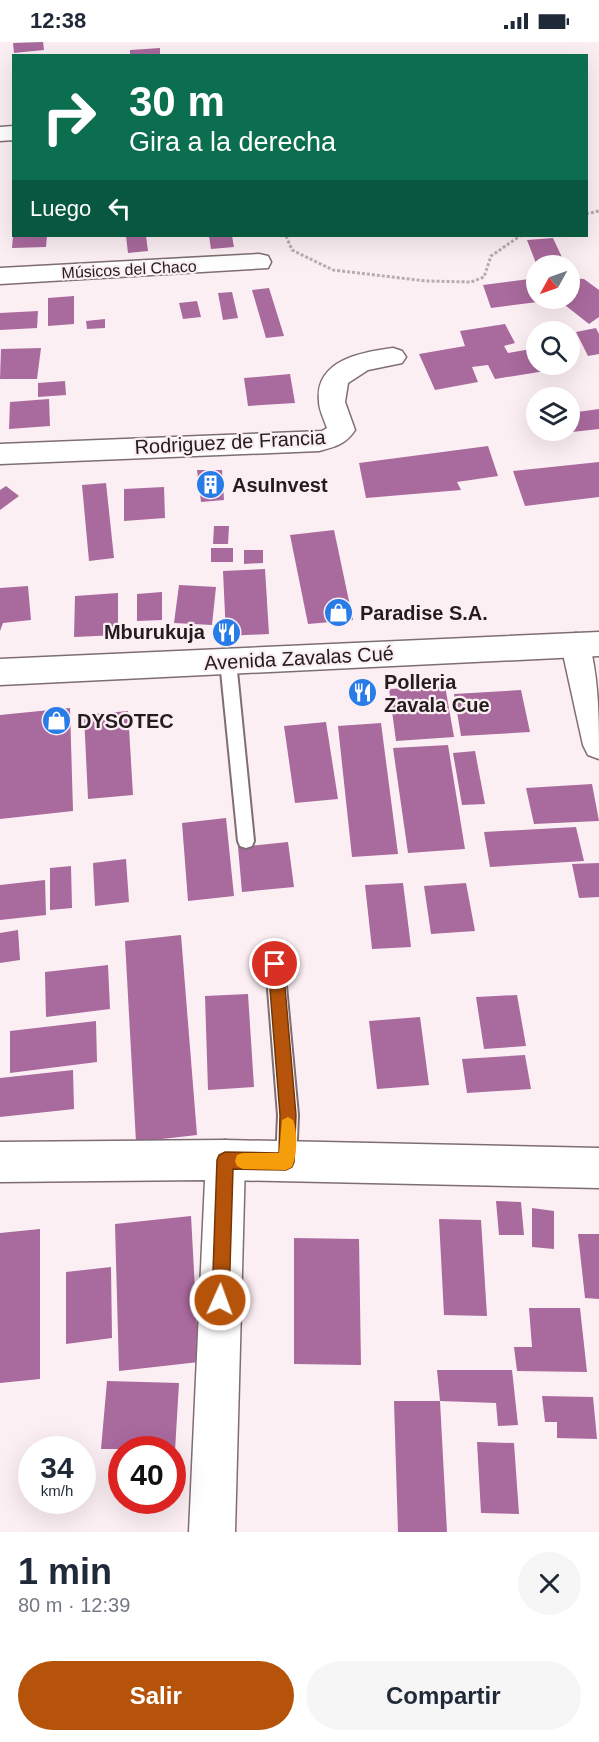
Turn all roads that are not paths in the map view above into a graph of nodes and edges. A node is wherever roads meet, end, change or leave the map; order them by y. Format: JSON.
{"nodes":[{"id":1,"x":259,"y":262,"type":"dead end"},
{"id":2,"x":0,"y":276,"type":"edge"},
{"id":3,"x":393,"y":357,"type":"dead end"},
{"id":4,"x":0,"y":454,"type":"edge"},
{"id":5,"x":587,"y":645,"type":"edge"},
{"id":6,"x":228,"y":662,"type":"junction"},
{"id":7,"x":0,"y":672,"type":"edge"},
{"id":8,"x":599,"y":745,"type":"edge"},
{"id":9,"x":246,"y":841,"type":"dead end"},
{"id":10,"x":275,"y":964,"type":"dead end"},
{"id":11,"x":225,"y":1160,"type":"junction"},
{"id":12,"x":0,"y":1162,"type":"edge"},
{"id":13,"x":286,"y":1162,"type":"junction"},
{"id":14,"x":599,"y":1168,"type":"edge"},
{"id":15,"x":212,"y":1532,"type":"edge"}],
"edges":[{"from":1,"to":2,"type":"street","name":"Músicos del Chaco"},
{"from":3,"to":4,"type":"street","name":"Rodriguez de Francia"},
{"from":5,"to":6,"type":"street","name":"Avenida Zavalas Cué"},
{"from":5,"to":8,"type":"street"},
{"from":6,"to":7,"type":"street","name":"Avenida Zavalas Cué"},
{"from":6,"to":9,"type":"lane"},
{"from":10,"to":13,"type":"lane"},
{"from":11,"to":12,"type":"street"},
{"from":11,"to":13,"type":"street"},
{"from":11,"to":15,"type":"street"},
{"from":13,"to":14,"type":"street"}]}
